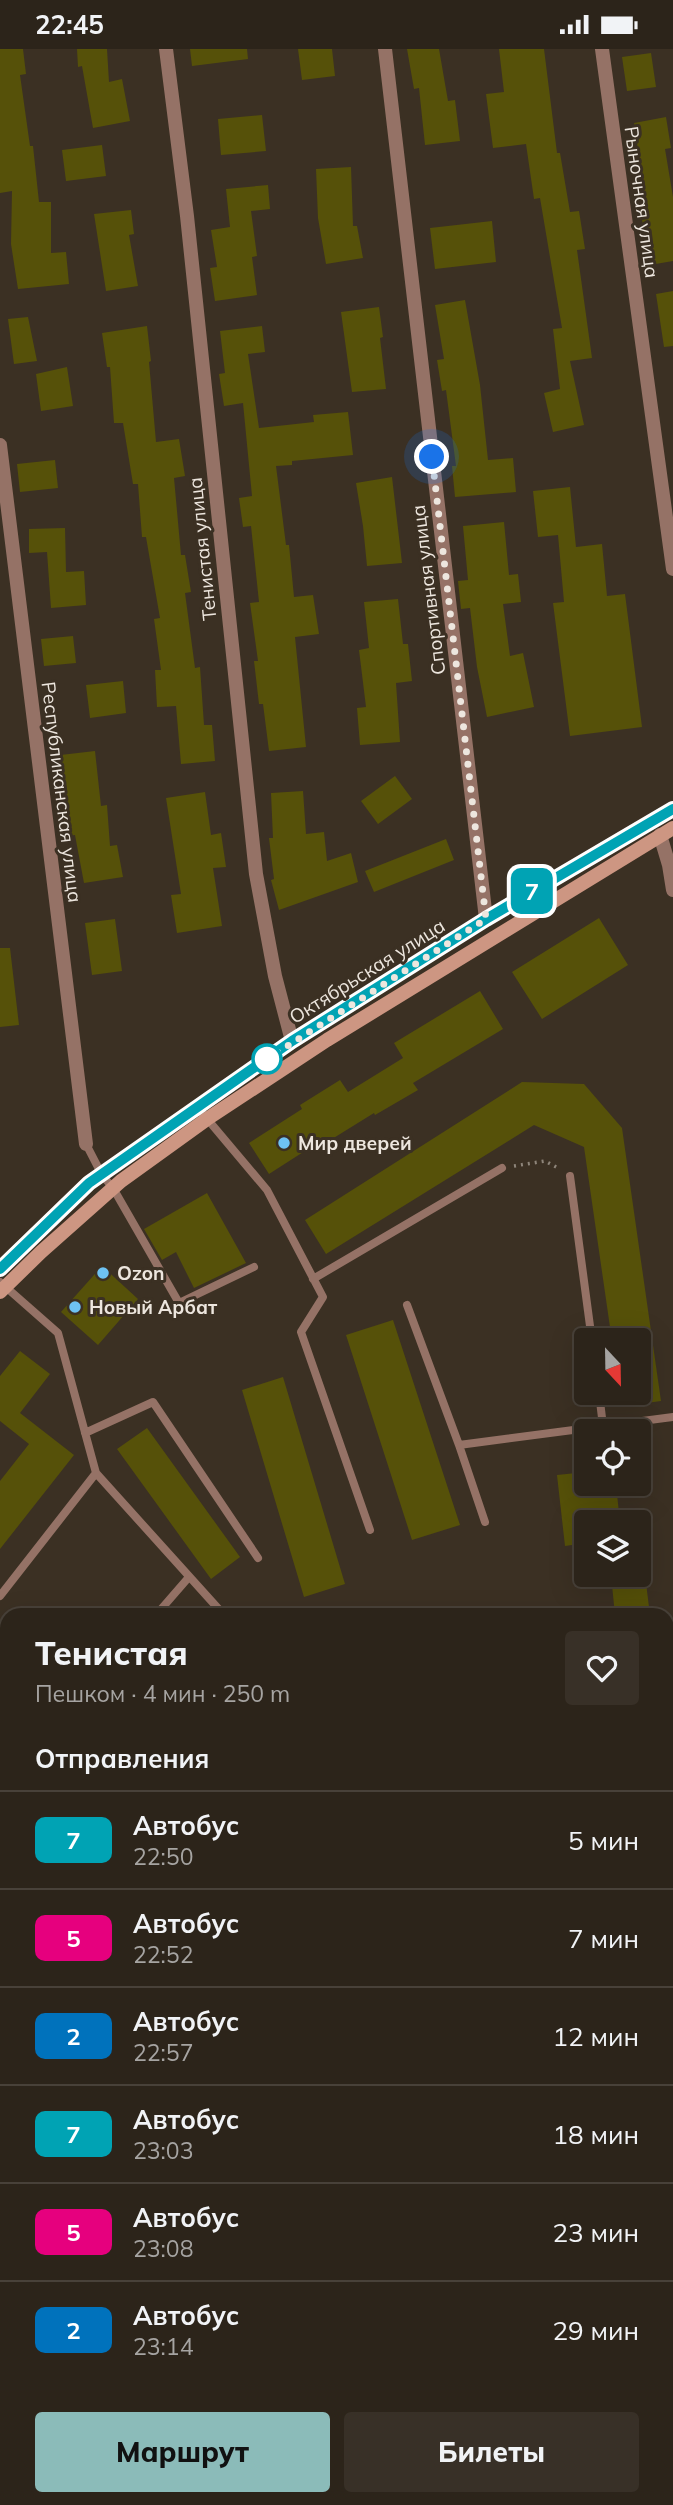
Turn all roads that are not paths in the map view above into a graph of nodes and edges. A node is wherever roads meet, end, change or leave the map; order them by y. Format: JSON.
{"nodes":[{"id":1,"x":166,"y":49,"type":"edge"},
{"id":2,"x":385,"y":49,"type":"edge"},
{"id":3,"x":602,"y":49,"type":"edge"},
{"id":4,"x":0,"y":445,"type":"edge"},
{"id":5,"x":673,"y":569,"type":"edge"},
{"id":6,"x":673,"y":809,"type":"edge"},
{"id":7,"x":666,"y":832,"type":"edge"},
{"id":8,"x":673,"y":890,"type":"edge"},
{"id":9,"x":486,"y":919,"type":"junction"},
{"id":10,"x":292,"y":1041,"type":"junction"},
{"id":11,"x":203,"y":1114,"type":"junction"},
{"id":12,"x":86,"y":1144,"type":"joint"},
{"id":13,"x":502,"y":1168,"type":"road end"},
{"id":14,"x":102,"y":1175,"type":"junction"},
{"id":15,"x":570,"y":1176,"type":"road end"},
{"id":16,"x":113,"y":1188,"type":"junction"},
{"id":17,"x":254,"y":1267,"type":"dead end"},
{"id":18,"x":0,"y":1269,"type":"edge"},
{"id":19,"x":313,"y":1279,"type":"junction"},
{"id":20,"x":2,"y":1287,"type":"edge"},
{"id":21,"x":407,"y":1305,"type":"dead end"},
{"id":22,"x":590,"y":1328,"type":"edge"},
{"id":23,"x":673,"y":1417,"type":"edge"},
{"id":24,"x":651,"y":1420,"type":"edge"},
{"id":25,"x":574,"y":1430,"type":"edge"},
{"id":26,"x":85,"y":1433,"type":"junction"},
{"id":27,"x":459,"y":1445,"type":"junction"},
{"id":28,"x":96,"y":1473,"type":"junction"},
{"id":29,"x":485,"y":1522,"type":"dead end"},
{"id":30,"x":370,"y":1529,"type":"dead end"},
{"id":31,"x":258,"y":1558,"type":"dead end"},
{"id":32,"x":189,"y":1577,"type":"junction"},
{"id":33,"x":0,"y":1596,"type":"edge"},
{"id":34,"x":162,"y":1608,"type":"edge"},
{"id":35,"x":218,"y":1608,"type":"edge"}],
"edges":[{"from":1,"to":10,"type":"street","name":"Тенистая улица"},
{"from":2,"to":9,"type":"street","name":"Спортивная улица"},
{"from":3,"to":5,"type":"street","name":"Рыночная улица"},
{"from":4,"to":12,"type":"street","name":"Республиканская улица"},
{"from":6,"to":9,"type":"main road","name":"Октябрьская улица"},
{"from":7,"to":8,"type":"street"},
{"from":7,"to":11,"type":"main road","name":"Октябрьская улица"},
{"from":9,"to":10,"type":"main road","name":"Октябрьская улица"},
{"from":10,"to":11,"type":"main road","name":"Октябрьская улица"},
{"from":11,"to":14,"type":"main road","name":"Октябрьская улица"},
{"from":11,"to":16,"type":"main road","name":"Октябрьская улица"},
{"from":11,"to":19,"type":"lane"},
{"from":12,"to":14,"type":"lane"},
{"from":13,"to":19,"type":"lane"},
{"from":14,"to":16,"type":"lane"},
{"from":14,"to":18,"type":"main road","name":"Октябрьская улица"},
{"from":15,"to":22,"type":"lane"},
{"from":16,"to":17,"type":"lane"},
{"from":16,"to":20,"type":"main road","name":"Октябрьская улица"},
{"from":19,"to":30,"type":"lane"},
{"from":20,"to":26,"type":"lane"},
{"from":21,"to":27,"type":"lane"},
{"from":23,"to":24,"type":"lane"},
{"from":25,"to":27,"type":"lane"},
{"from":26,"to":28,"type":"lane"},
{"from":26,"to":31,"type":"lane"},
{"from":27,"to":29,"type":"lane"},
{"from":28,"to":32,"type":"lane"},
{"from":28,"to":33,"type":"lane"},
{"from":32,"to":34,"type":"lane"},
{"from":32,"to":35,"type":"lane"}]}
